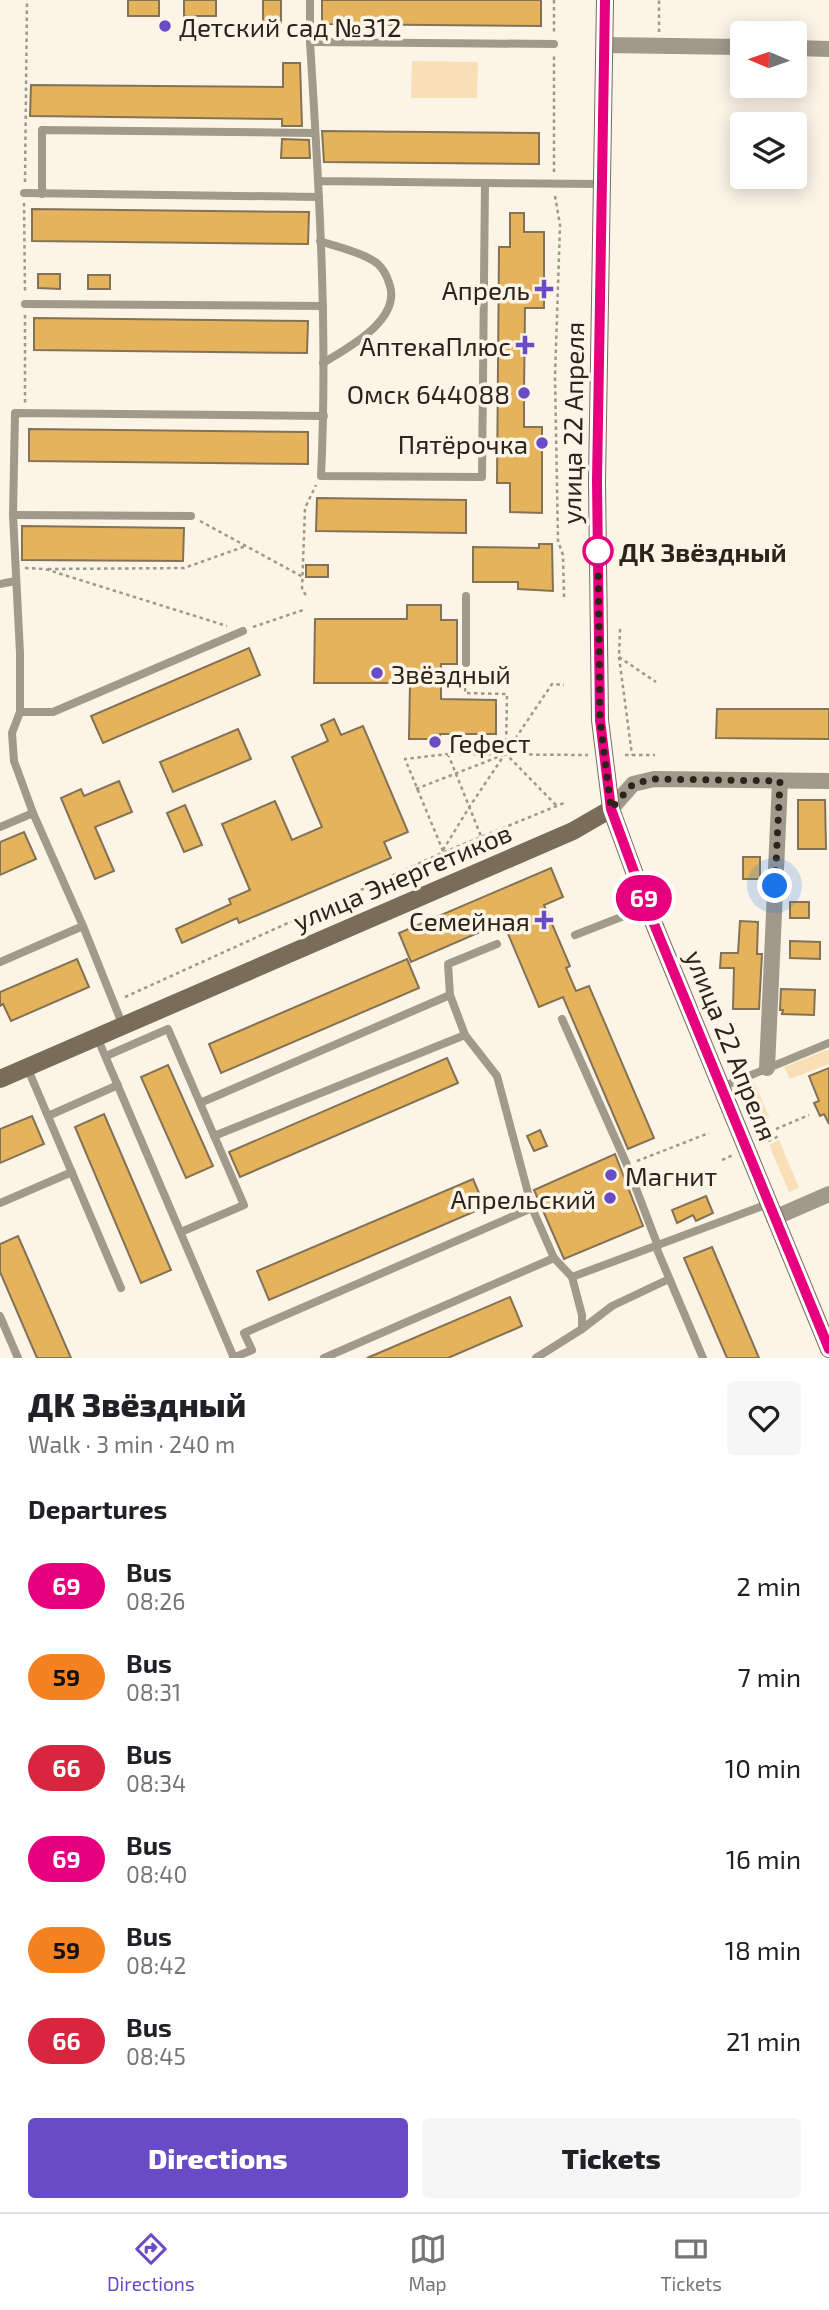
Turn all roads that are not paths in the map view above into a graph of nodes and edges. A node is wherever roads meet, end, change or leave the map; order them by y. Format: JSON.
{"nodes":[{"id":1,"x":310,"y":0,"type":"edge"},
{"id":2,"x":605,"y":0,"type":"edge"},
{"id":3,"x":310,"y":41,"type":"junction"},
{"id":4,"x":554,"y":44,"type":"road end"},
{"id":5,"x":604,"y":45,"type":"junction"},
{"id":6,"x":730,"y":47,"type":"edge"},
{"id":7,"x":807,"y":48,"type":"edge"},
{"id":8,"x":829,"y":49,"type":"edge"},
{"id":9,"x":314,"y":133,"type":"junction"},
{"id":10,"x":317,"y":181,"type":"junction"},
{"id":11,"x":485,"y":183,"type":"junction"},
{"id":12,"x":602,"y":184,"type":"junction"},
{"id":13,"x":24,"y":193,"type":"road end"},
{"id":14,"x":42,"y":194,"type":"junction"},
{"id":15,"x":318,"y":197,"type":"junction"},
{"id":16,"x":320,"y":241,"type":"junction"},
{"id":17,"x":25,"y":304,"type":"road end"},
{"id":18,"x":323,"y":306,"type":"junction"},
{"id":19,"x":323,"y":363,"type":"junction"},
{"id":20,"x":324,"y":416,"type":"junction"},
{"id":21,"x":13,"y":515,"type":"junction"},
{"id":22,"x":191,"y":516,"type":"road end"},
{"id":23,"x":15,"y":582,"type":"junction"},
{"id":24,"x":0,"y":584,"type":"edge"},
{"id":25,"x":466,"y":596,"type":"dead end"},
{"id":26,"x":243,"y":631,"type":"road end"},
{"id":27,"x":466,"y":663,"type":"road end"},
{"id":28,"x":20,"y":712,"type":"junction"},
{"id":29,"x":780,"y":781,"type":"junction"},
{"id":30,"x":829,"y":781,"type":"edge"},
{"id":31,"x":611,"y":809,"type":"junction"},
{"id":32,"x":33,"y":813,"type":"junction"},
{"id":33,"x":0,"y":827,"type":"edge"},
{"id":34,"x":647,"y":907,"type":"junction"},
{"id":35,"x":83,"y":926,"type":"junction"},
{"id":36,"x":575,"y":935,"type":"dead end"},
{"id":37,"x":497,"y":944,"type":"dead end"},
{"id":38,"x":0,"y":962,"type":"edge"},
{"id":39,"x":450,"y":995,"type":"junction"},
{"id":40,"x":562,"y":1019,"type":"dead end"},
{"id":41,"x":123,"y":1026,"type":"junction"},
{"id":42,"x":465,"y":1035,"type":"junction"},
{"id":43,"x":97,"y":1037,"type":"junction"},
{"id":44,"x":829,"y":1043,"type":"edge"},
{"id":45,"x":106,"y":1056,"type":"junction"},
{"id":46,"x":27,"y":1067,"type":"junction"},
{"id":47,"x":767,"y":1068,"type":"junction"},
{"id":48,"x":0,"y":1079,"type":"edge"},
{"id":49,"x":118,"y":1085,"type":"junction"},
{"id":50,"x":722,"y":1087,"type":"junction"},
{"id":51,"x":200,"y":1103,"type":"junction"},
{"id":52,"x":48,"y":1116,"type":"junction"},
{"id":53,"x":214,"y":1136,"type":"junction"},
{"id":54,"x":72,"y":1172,"type":"junction"},
{"id":55,"x":829,"y":1194,"type":"edge"},
{"id":56,"x":0,"y":1203,"type":"edge"},
{"id":57,"x":532,"y":1208,"type":"junction"},
{"id":58,"x":771,"y":1211,"type":"junction"},
{"id":59,"x":181,"y":1232,"type":"junction"},
{"id":60,"x":657,"y":1246,"type":"junction"},
{"id":61,"x":554,"y":1258,"type":"junction"},
{"id":62,"x":572,"y":1277,"type":"junction"},
{"id":63,"x":669,"y":1279,"type":"junction"},
{"id":64,"x":121,"y":1288,"type":"dead end"},
{"id":65,"x":0,"y":1316,"type":"edge"},
{"id":66,"x":582,"y":1329,"type":"junction"},
{"id":67,"x":829,"y":1349,"type":"edge"},
{"id":68,"x":253,"y":1354,"type":"edge"},
{"id":69,"x":18,"y":1358,"type":"edge"},
{"id":70,"x":234,"y":1358,"type":"edge"},
{"id":71,"x":324,"y":1358,"type":"edge"},
{"id":72,"x":536,"y":1358,"type":"edge"},
{"id":73,"x":703,"y":1358,"type":"edge"}],
"edges":[{"from":1,"to":3,"type":"lane"},
{"from":2,"to":5,"type":"main road","name":"улица 22 Апреля"},
{"from":3,"to":4,"type":"lane"},
{"from":3,"to":9,"type":"lane"},
{"from":5,"to":6,"type":"street"},
{"from":5,"to":12,"type":"main road","name":"улица 22 Апреля"},
{"from":7,"to":8,"type":"street"},
{"from":9,"to":10,"type":"lane"},
{"from":9,"to":14,"type":"lane"},
{"from":10,"to":11,"type":"lane"},
{"from":10,"to":15,"type":"lane"},
{"from":11,"to":12,"type":"lane"},
{"from":11,"to":20,"type":"lane"},
{"from":12,"to":31,"type":"main road","name":"улица 22 Апреля"},
{"from":13,"to":14,"type":"lane"},
{"from":14,"to":15,"type":"lane"},
{"from":15,"to":16,"type":"lane"},
{"from":16,"to":18,"type":"lane"},
{"from":16,"to":19,"type":"lane"},
{"from":17,"to":18,"type":"lane"},
{"from":18,"to":19,"type":"lane"},
{"from":19,"to":20,"type":"lane"},
{"from":20,"to":21,"type":"lane"},
{"from":21,"to":22,"type":"lane"},
{"from":21,"to":23,"type":"lane"},
{"from":23,"to":24,"type":"lane"},
{"from":23,"to":28,"type":"lane"},
{"from":25,"to":27,"type":"lane"},
{"from":26,"to":28,"type":"lane"},
{"from":28,"to":32,"type":"lane"},
{"from":29,"to":30,"type":"street","name":"улица Энергетиков"},
{"from":29,"to":31,"type":"street","name":"улица Энергетиков"},
{"from":29,"to":47,"type":"street"},
{"from":31,"to":34,"type":"main road","name":"улица 22 Апреля"},
{"from":31,"to":41,"type":"main road","name":"улица Энергетиков"},
{"from":32,"to":33,"type":"lane"},
{"from":32,"to":35,"type":"lane"},
{"from":34,"to":36,"type":"lane"},
{"from":34,"to":50,"type":"main road","name":"улица 22 Апреля"},
{"from":35,"to":38,"type":"lane"},
{"from":35,"to":41,"type":"lane"},
{"from":37,"to":39,"type":"lane"},
{"from":39,"to":42,"type":"lane"},
{"from":39,"to":51,"type":"lane"},
{"from":40,"to":60,"type":"lane"},
{"from":41,"to":43,"type":"main road","name":"улица Энергетиков"},
{"from":42,"to":53,"type":"lane"},
{"from":42,"to":57,"type":"lane"},
{"from":43,"to":45,"type":"lane"},
{"from":43,"to":46,"type":"main road","name":"улица Энергетиков"},
{"from":44,"to":47,"type":"lane"},
{"from":45,"to":49,"type":"lane"},
{"from":45,"to":51,"type":"lane"},
{"from":46,"to":48,"type":"main road","name":"улица Энергетиков"},
{"from":46,"to":52,"type":"lane"},
{"from":47,"to":50,"type":"lane"},
{"from":49,"to":52,"type":"lane"},
{"from":49,"to":59,"type":"lane"},
{"from":50,"to":58,"type":"main road","name":"улица 22 Апреля"},
{"from":51,"to":53,"type":"lane"},
{"from":52,"to":54,"type":"lane"},
{"from":53,"to":59,"type":"lane"},
{"from":54,"to":56,"type":"lane"},
{"from":54,"to":64,"type":"lane"},
{"from":55,"to":58,"type":"street"},
{"from":57,"to":61,"type":"lane"},
{"from":57,"to":68,"type":"lane"},
{"from":58,"to":60,"type":"lane"},
{"from":58,"to":67,"type":"main road","name":"улица 22 Апреля"},
{"from":59,"to":70,"type":"lane"},
{"from":60,"to":62,"type":"lane"},
{"from":60,"to":63,"type":"lane"},
{"from":61,"to":62,"type":"lane"},
{"from":61,"to":71,"type":"lane"},
{"from":62,"to":66,"type":"lane"},
{"from":63,"to":66,"type":"lane"},
{"from":63,"to":73,"type":"lane"},
{"from":65,"to":69,"type":"lane"},
{"from":66,"to":72,"type":"lane"},
{"from":68,"to":70,"type":"lane"}]}
